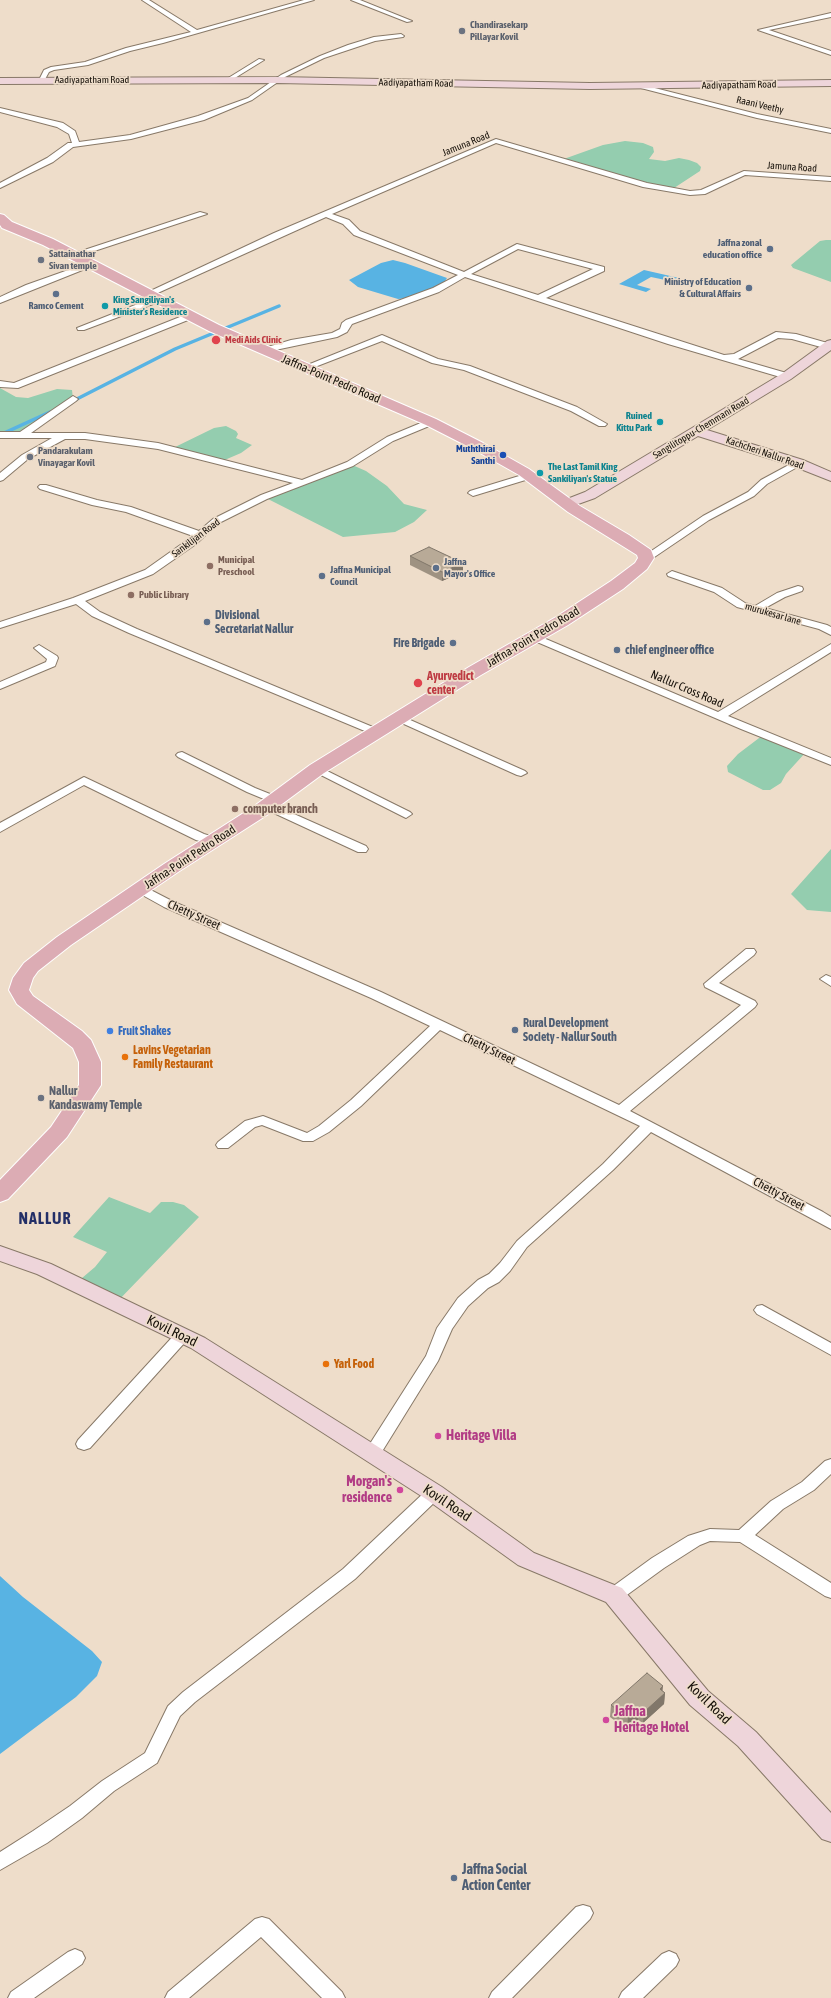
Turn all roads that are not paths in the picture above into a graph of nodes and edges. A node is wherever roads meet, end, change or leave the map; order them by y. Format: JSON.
{"nodes":[{"id":1,"x":145,"y":0,"type":"edge"},
{"id":2,"x":311,"y":0,"type":"edge"},
{"id":3,"x":354,"y":0,"type":"edge"},
{"id":4,"x":831,"y":15,"type":"edge"},
{"id":5,"x":409,"y":21,"type":"dead end"},
{"id":6,"x":196,"y":32,"type":"junction"},
{"id":7,"x":401,"y":36,"type":"dead end"},
{"id":8,"x":831,"y":53,"type":"edge"},
{"id":9,"x":261,"y":60,"type":"dead end"},
{"id":10,"x":42,"y":80,"type":"junction"},
{"id":11,"x":228,"y":80,"type":"junction"},
{"id":12,"x":276,"y":80,"type":"junction"},
{"id":13,"x":0,"y":81,"type":"edge"},
{"id":14,"x":831,"y":83,"type":"edge"},
{"id":15,"x":639,"y":86,"type":"junction"},
{"id":16,"x":0,"y":110,"type":"edge"},
{"id":17,"x":831,"y":131,"type":"edge"},
{"id":18,"x":76,"y":143,"type":"junction"},
{"id":19,"x":831,"y":179,"type":"edge"},
{"id":20,"x":0,"y":186,"type":"edge"},
{"id":21,"x":203,"y":214,"type":"dead end"},
{"id":22,"x":325,"y":214,"type":"junction"},
{"id":23,"x":2,"y":223,"type":"edge"},
{"id":24,"x":73,"y":255,"type":"junction"},
{"id":25,"x":91,"y":265,"type":"junction"},
{"id":26,"x":463,"y":274,"type":"junction"},
{"id":27,"x":153,"y":296,"type":"junction"},
{"id":28,"x":537,"y":299,"type":"junction"},
{"id":29,"x":0,"y":300,"type":"edge"},
{"id":30,"x":190,"y":316,"type":"junction"},
{"id":31,"x":81,"y":328,"type":"dead end"},
{"id":32,"x":830,"y":345,"type":"edge"},
{"id":33,"x":264,"y":351,"type":"junction"},
{"id":34,"x":721,"y":357,"type":"junction"},
{"id":35,"x":304,"y":368,"type":"junction"},
{"id":36,"x":787,"y":376,"type":"junction"},
{"id":37,"x":0,"y":384,"type":"edge"},
{"id":38,"x":73,"y":399,"type":"dead end"},
{"id":39,"x":431,"y":422,"type":"junction"},
{"id":40,"x":602,"y":424,"type":"dead end"},
{"id":41,"x":697,"y":432,"type":"junction"},
{"id":42,"x":0,"y":435,"type":"edge"},
{"id":43,"x":22,"y":435,"type":"junction"},
{"id":44,"x":65,"y":436,"type":"junction"},
{"id":45,"x":798,"y":463,"type":"junction"},
{"id":46,"x":529,"y":476,"type":"junction"},
{"id":47,"x":831,"y":477,"type":"edge"},
{"id":48,"x":0,"y":478,"type":"edge"},
{"id":49,"x":303,"y":484,"type":"junction"},
{"id":50,"x":43,"y":487,"type":"dead end"},
{"id":51,"x":473,"y":493,"type":"dead end"},
{"id":52,"x":568,"y":504,"type":"junction"},
{"id":53,"x":200,"y":535,"type":"junction"},
{"id":54,"x":646,"y":558,"type":"junction"},
{"id":55,"x":672,"y":574,"type":"dead end"},
{"id":56,"x":798,"y":589,"type":"dead end"},
{"id":57,"x":77,"y":600,"type":"junction"},
{"id":58,"x":755,"y":610,"type":"junction"},
{"id":59,"x":0,"y":625,"type":"edge"},
{"id":60,"x":828,"y":628,"type":"edge"},
{"id":61,"x":534,"y":637,"type":"junction"},
{"id":62,"x":831,"y":647,"type":"edge"},
{"id":63,"x":39,"y":648,"type":"dead end"},
{"id":64,"x":0,"y":686,"type":"edge"},
{"id":65,"x":719,"y":716,"type":"junction"},
{"id":66,"x":399,"y":718,"type":"junction"},
{"id":67,"x":376,"y":732,"type":"junction"},
{"id":68,"x":182,"y":755,"type":"dead end"},
{"id":69,"x":831,"y":762,"type":"edge"},
{"id":70,"x":317,"y":769,"type":"junction"},
{"id":71,"x":521,"y":773,"type":"dead end"},
{"id":72,"x":272,"y":803,"type":"junction"},
{"id":73,"x":406,"y":814,"type":"dead end"},
{"id":74,"x":0,"y":828,"type":"edge"},
{"id":75,"x":213,"y":841,"type":"junction"},
{"id":76,"x":362,"y":849,"type":"dead end"},
{"id":77,"x":141,"y":889,"type":"junction"},
{"id":78,"x":750,"y":952,"type":"dead end"},
{"id":79,"x":438,"y":1025,"type":"junction"},
{"id":80,"x":620,"y":1112,"type":"junction"},
{"id":81,"x":649,"y":1125,"type":"junction"},
{"id":82,"x":223,"y":1145,"type":"dead end"},
{"id":83,"x":0,"y":1194,"type":"edge"},
{"id":84,"x":831,"y":1224,"type":"edge"},
{"id":85,"x":0,"y":1253,"type":"edge"},
{"id":86,"x":762,"y":1310,"type":"dead end"},
{"id":87,"x":182,"y":1336,"type":"junction"},
{"id":88,"x":831,"y":1350,"type":"edge"},
{"id":89,"x":84,"y":1444,"type":"dead end"},
{"id":90,"x":372,"y":1454,"type":"junction"},
{"id":91,"x":831,"y":1465,"type":"edge"},
{"id":92,"x":434,"y":1493,"type":"junction"},
{"id":93,"x":743,"y":1536,"type":"junction"},
{"id":94,"x":831,"y":1591,"type":"edge"},
{"id":95,"x":614,"y":1595,"type":"junction"},
{"id":96,"x":831,"y":1831,"type":"edge"},
{"id":97,"x":0,"y":1862,"type":"edge"},
{"id":98,"x":583,"y":1913,"type":"dead end"},
{"id":99,"x":75,"y":1958,"type":"dead end"},
{"id":100,"x":669,"y":1960,"type":"dead end"},
{"id":101,"x":18,"y":1998,"type":"edge"},
{"id":102,"x":175,"y":1998,"type":"edge"},
{"id":103,"x":335,"y":1998,"type":"edge"},
{"id":104,"x":499,"y":1998,"type":"edge"},
{"id":105,"x":629,"y":1998,"type":"edge"}],
"edges":[{"from":1,"to":6,"type":"street"},
{"from":2,"to":6,"type":"street"},
{"from":3,"to":5,"type":"street"},
{"from":4,"to":8,"type":"street"},
{"from":6,"to":10,"type":"street"},
{"from":7,"to":12,"type":"street"},
{"from":9,"to":11,"type":"street"},
{"from":10,"to":11,"type":"street","name":"Aadiyapatham Road"},
{"from":10,"to":13,"type":"street","name":"Aadiyapatham Road"},
{"from":11,"to":12,"type":"street","name":"Aadiyapatham Road"},
{"from":12,"to":15,"type":"street","name":"Aadiyapatham Road"},
{"from":12,"to":18,"type":"street"},
{"from":14,"to":15,"type":"street","name":"Aadiyapatham Road"},
{"from":15,"to":17,"type":"street","name":"Raani Veethy"},
{"from":16,"to":18,"type":"street"},
{"from":18,"to":20,"type":"street"},
{"from":19,"to":22,"type":"street","name":"Jamuna Road"},
{"from":21,"to":24,"type":"street"},
{"from":22,"to":26,"type":"street"},
{"from":22,"to":27,"type":"street","name":"Jamuna Road"},
{"from":23,"to":24,"type":"main road","name":"Jaffna-Point Pedro Road"},
{"from":24,"to":25,"type":"main road","name":"Jaffna-Point Pedro Road"},
{"from":25,"to":27,"type":"main road","name":"Jaffna-Point Pedro Road"},
{"from":25,"to":29,"type":"street"},
{"from":26,"to":28,"type":"street"},
{"from":26,"to":28,"type":"street"},
{"from":26,"to":33,"type":"street"},
{"from":27,"to":30,"type":"main road","name":"Jaffna-Point Pedro Road"},
{"from":27,"to":31,"type":"street","name":"Jamuna Road"},
{"from":28,"to":34,"type":"street"},
{"from":30,"to":33,"type":"main road","name":"Jaffna-Point Pedro Road"},
{"from":30,"to":37,"type":"street"},
{"from":32,"to":34,"type":"street"},
{"from":32,"to":36,"type":"street","name":"Sangilitoppu-Chemmani Road"},
{"from":33,"to":35,"type":"main road","name":"Jaffna-Point Pedro Road"},
{"from":34,"to":36,"type":"street"},
{"from":35,"to":39,"type":"main road","name":"Jaffna-Point Pedro Road"},
{"from":35,"to":40,"type":"street"},
{"from":36,"to":41,"type":"street","name":"Sangilitoppu-Chemmani Road"},
{"from":38,"to":43,"type":"street"},
{"from":39,"to":46,"type":"main road","name":"Jaffna-Point Pedro Road"},
{"from":39,"to":49,"type":"street","name":"Sankilijan Road"},
{"from":41,"to":45,"type":"street","name":"Kachcheri Nallur Road"},
{"from":41,"to":52,"type":"street","name":"Sangilitoppu-Chemmani Road"},
{"from":42,"to":43,"type":"street"},
{"from":43,"to":44,"type":"street"},
{"from":44,"to":48,"type":"street"},
{"from":44,"to":49,"type":"street"},
{"from":45,"to":47,"type":"street","name":"Kachcheri Nallur Road"},
{"from":45,"to":54,"type":"street"},
{"from":46,"to":51,"type":"street"},
{"from":46,"to":52,"type":"main road","name":"Jaffna-Point Pedro Road"},
{"from":49,"to":53,"type":"street","name":"Sankilijan Road"},
{"from":50,"to":53,"type":"street"},
{"from":52,"to":54,"type":"main road","name":"Jaffna-Point Pedro Road"},
{"from":53,"to":57,"type":"street","name":"Sankilijan Road"},
{"from":54,"to":61,"type":"main road","name":"Jaffna-Point Pedro Road"},
{"from":55,"to":58,"type":"street","name":"murukesar lane"},
{"from":56,"to":58,"type":"street"},
{"from":57,"to":59,"type":"street","name":"Sankilijan Road"},
{"from":57,"to":67,"type":"street"},
{"from":58,"to":60,"type":"street","name":"murukesar lane"},
{"from":61,"to":65,"type":"street","name":"Nallur Cross Road"},
{"from":61,"to":66,"type":"main road","name":"Jaffna-Point Pedro Road"},
{"from":62,"to":65,"type":"street"},
{"from":63,"to":64,"type":"street"},
{"from":65,"to":69,"type":"street","name":"Nallur Cross Road"},
{"from":66,"to":67,"type":"main road","name":"Jaffna-Point Pedro Road"},
{"from":66,"to":71,"type":"street"},
{"from":67,"to":70,"type":"main road","name":"Jaffna-Point Pedro Road"},
{"from":68,"to":72,"type":"street"},
{"from":70,"to":72,"type":"main road","name":"Jaffna-Point Pedro Road"},
{"from":70,"to":73,"type":"street"},
{"from":72,"to":75,"type":"main road","name":"Jaffna-Point Pedro Road"},
{"from":72,"to":76,"type":"street"},
{"from":74,"to":75,"type":"street"},
{"from":75,"to":77,"type":"main road","name":"Jaffna-Point Pedro Road"},
{"from":77,"to":79,"type":"street","name":"Chetty Street"},
{"from":77,"to":83,"type":"main road","name":"Jaffna-Point Pedro Road"},
{"from":78,"to":80,"type":"street"},
{"from":79,"to":80,"type":"street","name":"Chetty Street"},
{"from":79,"to":82,"type":"street"},
{"from":80,"to":81,"type":"street","name":"Chetty Street"},
{"from":81,"to":84,"type":"street","name":"Chetty Street"},
{"from":81,"to":90,"type":"street"},
{"from":85,"to":87,"type":"street","name":"Kovil Road"},
{"from":86,"to":88,"type":"street"},
{"from":87,"to":89,"type":"street"},
{"from":87,"to":90,"type":"street","name":"Kovil Road"},
{"from":90,"to":92,"type":"street","name":"Kovil Road"},
{"from":91,"to":93,"type":"street"},
{"from":92,"to":95,"type":"street","name":"Kovil Road"},
{"from":92,"to":97,"type":"street"},
{"from":93,"to":94,"type":"street"},
{"from":93,"to":95,"type":"street"},
{"from":95,"to":96,"type":"street","name":"Kovil Road"},
{"from":98,"to":104,"type":"street"},
{"from":99,"to":101,"type":"street"},
{"from":100,"to":105,"type":"street"},
{"from":102,"to":103,"type":"street"}]}
